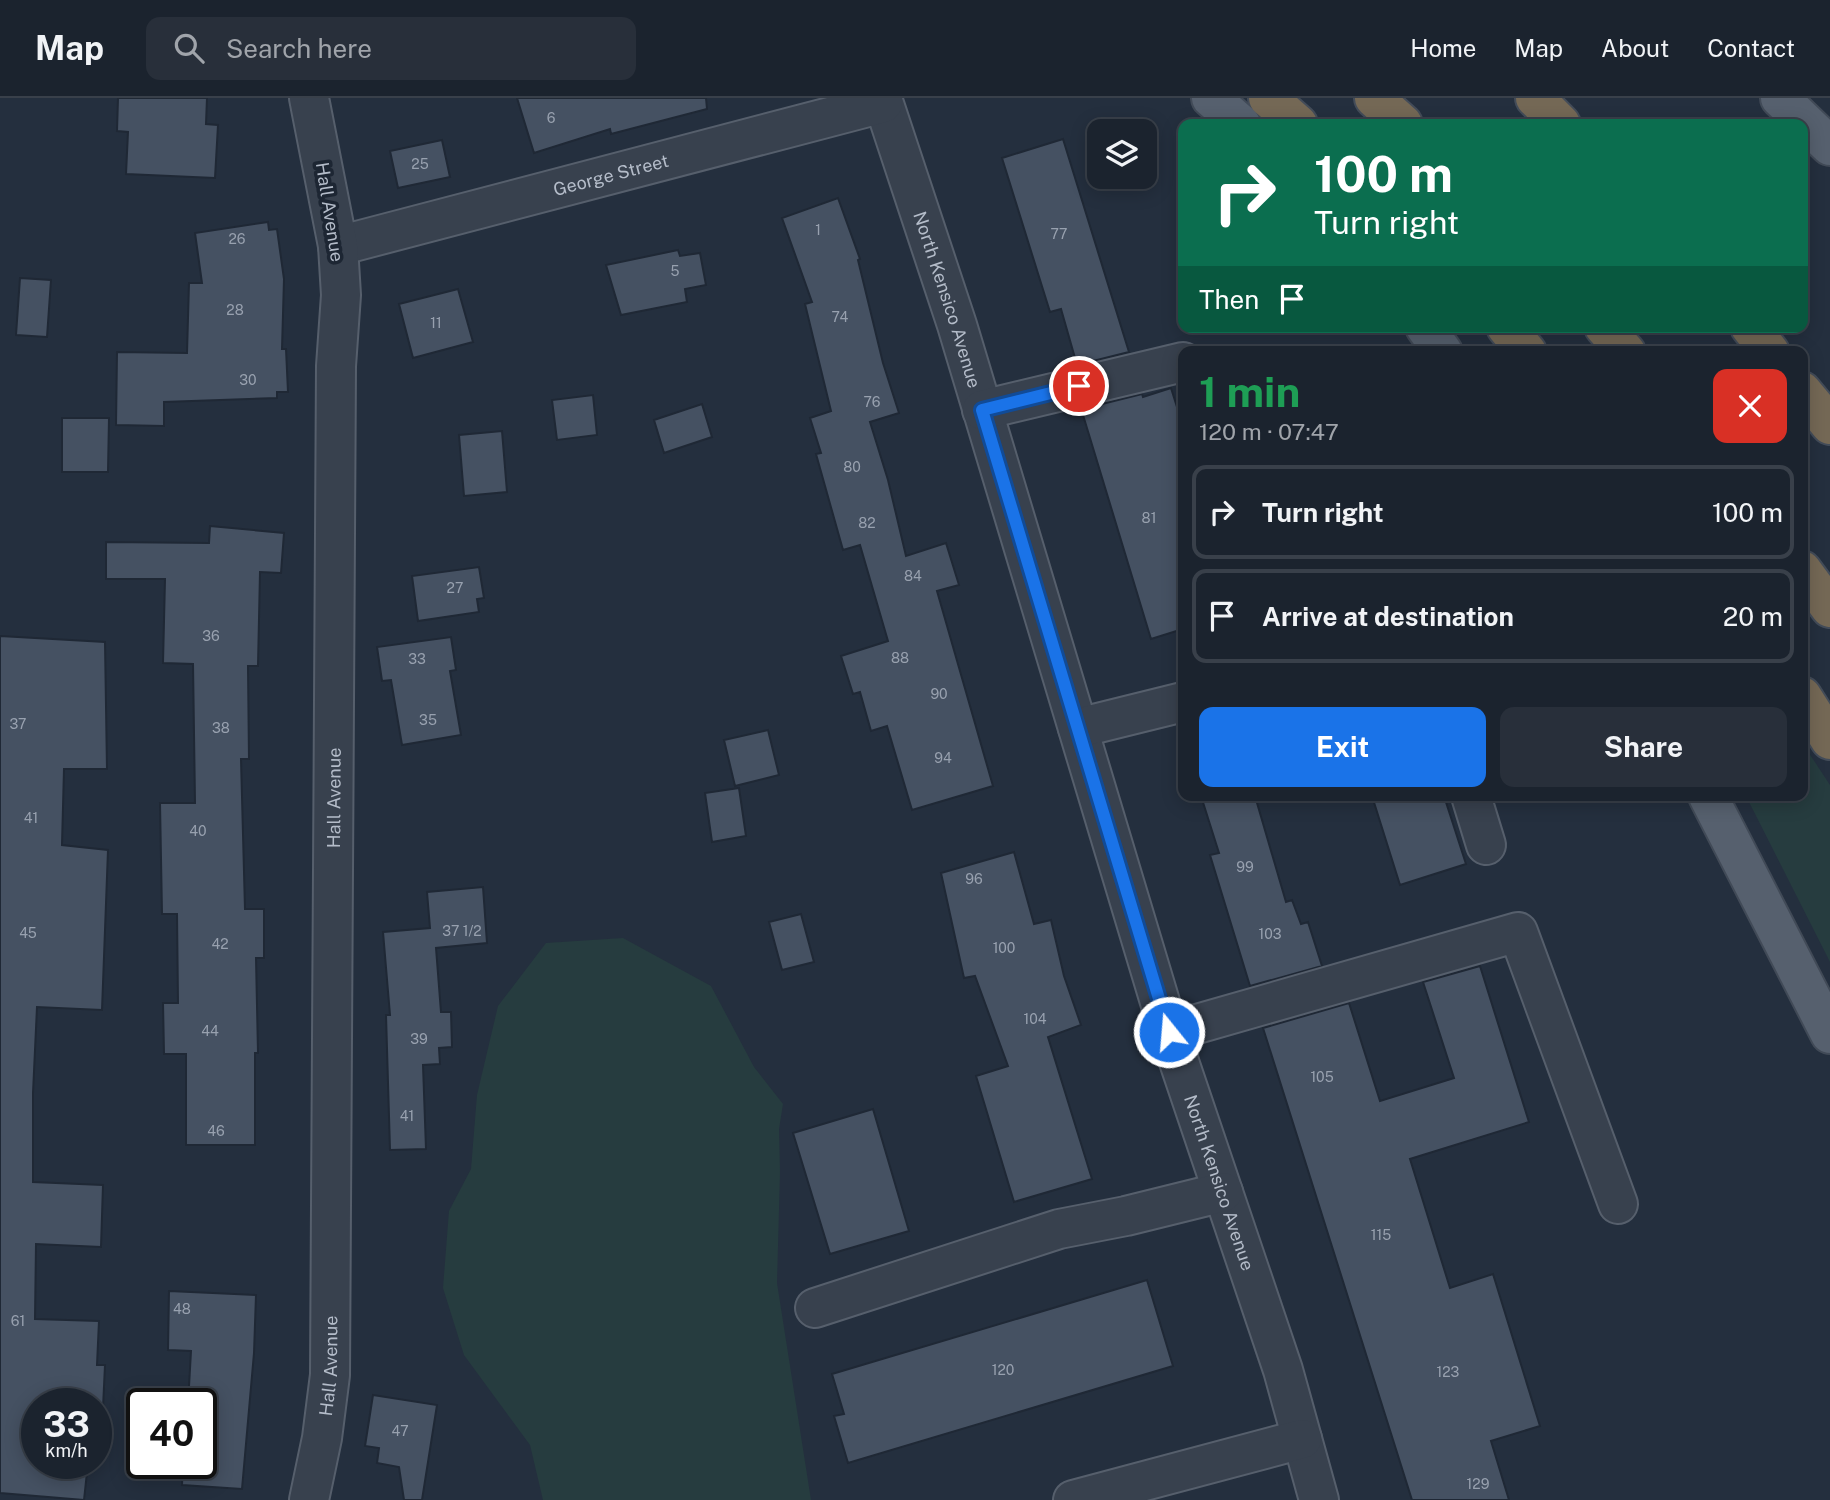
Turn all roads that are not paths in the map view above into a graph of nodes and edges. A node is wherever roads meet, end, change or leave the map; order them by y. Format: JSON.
{"nodes":[{"id":1,"x":309,"y":98,"type":"edge"},
{"id":2,"x":1211,"y":98,"type":"edge"},
{"id":3,"x":1268,"y":98,"type":"edge"},
{"id":4,"x":1374,"y":98,"type":"edge"},
{"id":5,"x":1535,"y":98,"type":"edge"},
{"id":6,"x":1780,"y":98,"type":"edge"},
{"id":7,"x":883,"y":101,"type":"edge"},
{"id":8,"x":1235,"y":119,"type":"edge"},
{"id":9,"x":1292,"y":119,"type":"edge"},
{"id":10,"x":1397,"y":119,"type":"edge"},
{"id":11,"x":1556,"y":119,"type":"edge"},
{"id":12,"x":1802,"y":119,"type":"edge"},
{"id":13,"x":1808,"y":125,"type":"edge"},
{"id":14,"x":1830,"y":146,"type":"edge"},
{"id":15,"x":338,"y":246,"type":"junction"},
{"id":16,"x":1178,"y":363,"type":"edge"},
{"id":17,"x":1808,"y":398,"type":"edge"},
{"id":18,"x":982,"y":410,"type":"junction"},
{"id":19,"x":1830,"y":425,"type":"edge"},
{"id":20,"x":1808,"y":578,"type":"edge"},
{"id":21,"x":1830,"y":608,"type":"edge"},
{"id":22,"x":1178,"y":703,"type":"edge"},
{"id":23,"x":1808,"y":705,"type":"edge"},
{"id":24,"x":1078,"y":728,"type":"junction"},
{"id":25,"x":1830,"y":740,"type":"edge"},
{"id":26,"x":1473,"y":801,"type":"edge"},
{"id":27,"x":1711,"y":801,"type":"edge"},
{"id":28,"x":1486,"y":845,"type":"dead end"},
{"id":29,"x":1169,"y":1032,"type":"junction"},
{"id":30,"x":1830,"y":1034,"type":"edge"},
{"id":31,"x":1223,"y":1192,"type":"junction"},
{"id":32,"x":1618,"y":1204,"type":"dead end"},
{"id":33,"x":815,"y":1308,"type":"dead end"},
{"id":34,"x":1302,"y":1439,"type":"junction"},
{"id":35,"x":309,"y":1500,"type":"edge"},
{"id":36,"x":1073,"y":1500,"type":"edge"},
{"id":37,"x":1319,"y":1500,"type":"edge"}],
"edges":[{"from":1,"to":15,"type":"street","name":"Hall Avenue"},
{"from":2,"to":8,"type":"main road"},
{"from":3,"to":9,"type":"highway"},
{"from":4,"to":10,"type":"highway"},
{"from":5,"to":11,"type":"highway"},
{"from":6,"to":12,"type":"main road"},
{"from":7,"to":15,"type":"street","name":"George Street"},
{"from":7,"to":18,"type":"street","name":"North Kensico Avenue"},
{"from":13,"to":14,"type":"main road"},
{"from":15,"to":35,"type":"street","name":"Hall Avenue"},
{"from":16,"to":18,"type":"street"},
{"from":17,"to":19,"type":"highway"},
{"from":18,"to":24,"type":"street","name":"North Kensico Avenue"},
{"from":20,"to":21,"type":"highway"},
{"from":22,"to":24,"type":"street"},
{"from":23,"to":25,"type":"highway"},
{"from":24,"to":29,"type":"street","name":"North Kensico Avenue"},
{"from":26,"to":28,"type":"street"},
{"from":27,"to":30,"type":"main road"},
{"from":29,"to":31,"type":"street","name":"North Kensico Avenue"},
{"from":29,"to":32,"type":"street"},
{"from":31,"to":33,"type":"street"},
{"from":31,"to":34,"type":"street","name":"North Kensico Avenue"},
{"from":34,"to":36,"type":"street"},
{"from":34,"to":37,"type":"street","name":"North Kensico Avenue"}]}
